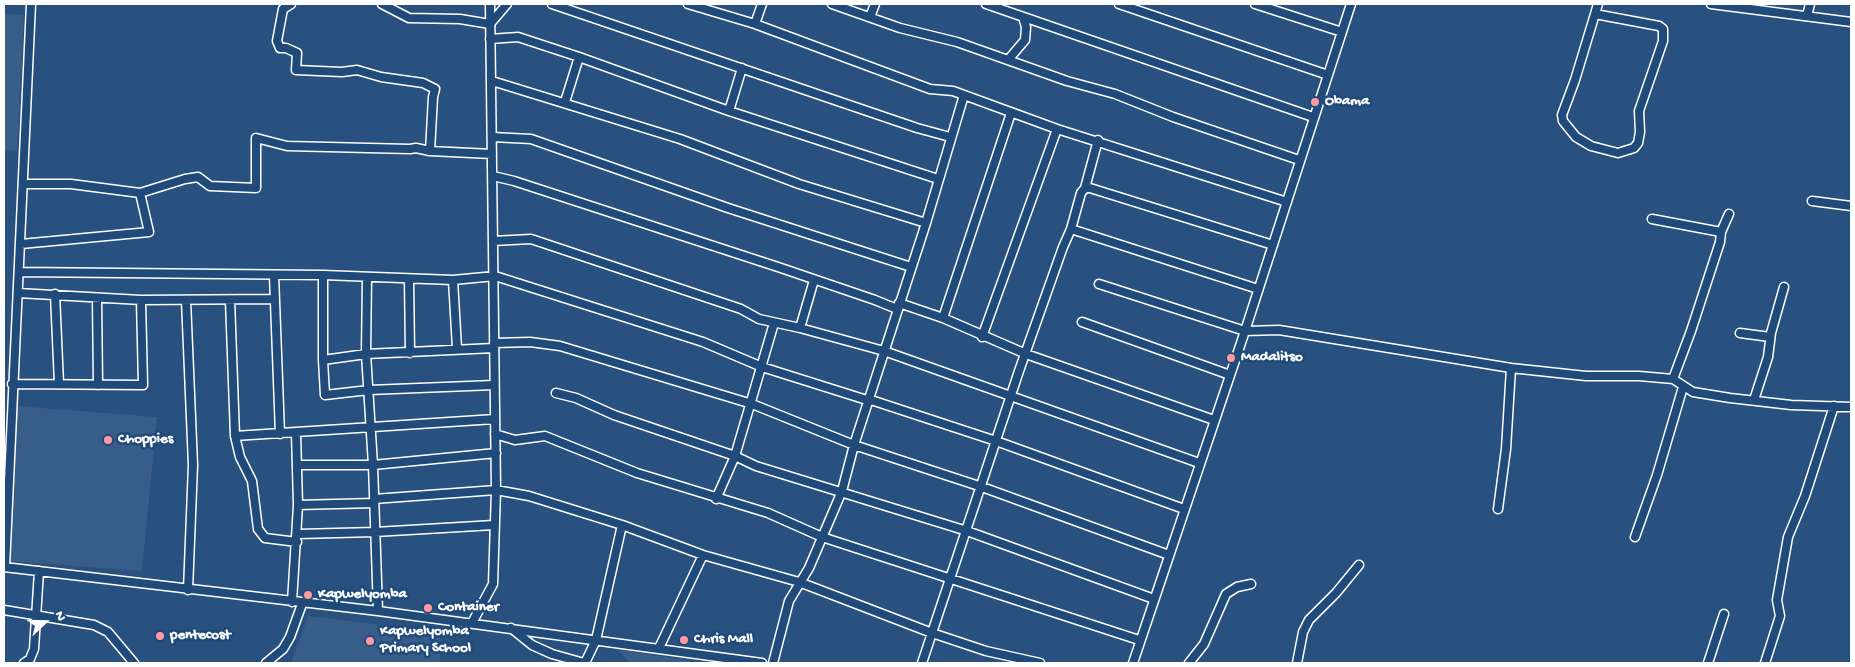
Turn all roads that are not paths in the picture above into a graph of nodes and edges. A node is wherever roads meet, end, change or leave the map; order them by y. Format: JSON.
{"nodes":[{"id":1,"x":31,"y":4,"type":"edge"},
{"id":2,"x":291,"y":4,"type":"edge"},
{"id":3,"x":382,"y":4,"type":"edge"},
{"id":4,"x":490,"y":4,"type":"edge"},
{"id":5,"x":507,"y":4,"type":"edge"},
{"id":6,"x":552,"y":4,"type":"edge"},
{"id":7,"x":688,"y":4,"type":"edge"},
{"id":8,"x":762,"y":4,"type":"edge"},
{"id":9,"x":832,"y":4,"type":"edge"},
{"id":10,"x":875,"y":4,"type":"edge"},
{"id":11,"x":986,"y":4,"type":"edge"},
{"id":12,"x":1119,"y":4,"type":"edge"},
{"id":13,"x":1255,"y":4,"type":"edge"},
{"id":14,"x":1351,"y":4,"type":"edge"},
{"id":15,"x":1598,"y":4,"type":"edge"},
{"id":16,"x":1711,"y":4,"type":"edge"},
{"id":17,"x":1810,"y":4,"type":"edge"},
{"id":18,"x":1747,"y":6,"type":"edge"},
{"id":19,"x":1595,"y":14,"type":"junction"},
{"id":20,"x":870,"y":16,"type":"junction"},
{"id":21,"x":1807,"y":16,"type":"junction"},
{"id":22,"x":1023,"y":17,"type":"junction"},
{"id":23,"x":1851,"y":22,"type":"edge"},
{"id":24,"x":490,"y":24,"type":"junction"},
{"id":25,"x":755,"y":24,"type":"junction"},
{"id":26,"x":1342,"y":32,"type":"junction"},
{"id":27,"x":490,"y":39,"type":"junction"},
{"id":28,"x":579,"y":57,"type":"junction"},
{"id":29,"x":1008,"y":60,"type":"junction"},
{"id":30,"x":742,"y":68,"type":"junction"},
{"id":31,"x":1328,"y":75,"type":"junction"},
{"id":32,"x":492,"y":81,"type":"junction"},
{"id":33,"x":964,"y":96,"type":"junction"},
{"id":34,"x":565,"y":102,"type":"junction"},
{"id":35,"x":728,"y":111,"type":"junction"},
{"id":36,"x":1011,"y":113,"type":"junction"},
{"id":37,"x":1313,"y":117,"type":"junction"},
{"id":38,"x":1057,"y":129,"type":"junction"},
{"id":39,"x":492,"y":137,"type":"junction"},
{"id":40,"x":950,"y":137,"type":"junction"},
{"id":41,"x":1098,"y":140,"type":"junction"},
{"id":42,"x":430,"y":151,"type":"junction"},
{"id":43,"x":492,"y":154,"type":"junction"},
{"id":44,"x":1299,"y":160,"type":"junction"},
{"id":45,"x":493,"y":176,"type":"junction"},
{"id":46,"x":938,"y":179,"type":"junction"},
{"id":47,"x":23,"y":184,"type":"junction"},
{"id":48,"x":1085,"y":188,"type":"junction"},
{"id":49,"x":140,"y":193,"type":"junction"},
{"id":50,"x":1812,"y":201,"type":"dead end"},
{"id":51,"x":1287,"y":202,"type":"junction"},
{"id":52,"x":1851,"y":206,"type":"edge"},
{"id":53,"x":1729,"y":214,"type":"dead end"},
{"id":54,"x":1652,"y":219,"type":"dead end"},
{"id":55,"x":926,"y":223,"type":"junction"},
{"id":56,"x":1072,"y":228,"type":"junction"},
{"id":57,"x":1721,"y":232,"type":"junction"},
{"id":58,"x":493,"y":241,"type":"junction"},
{"id":59,"x":21,"y":244,"type":"junction"},
{"id":60,"x":1273,"y":245,"type":"junction"},
{"id":61,"x":911,"y":266,"type":"junction"},
{"id":62,"x":19,"y":272,"type":"junction"},
{"id":63,"x":274,"y":275,"type":"junction"},
{"id":64,"x":322,"y":276,"type":"junction"},
{"id":65,"x":495,"y":276,"type":"junction"},
{"id":66,"x":367,"y":277,"type":"junction"},
{"id":67,"x":409,"y":279,"type":"junction"},
{"id":68,"x":454,"y":280,"type":"junction"},
{"id":69,"x":814,"y":280,"type":"junction"},
{"id":70,"x":1099,"y":284,"type":"dead end"},
{"id":71,"x":1784,"y":287,"type":"dead end"},
{"id":72,"x":1258,"y":289,"type":"junction"},
{"id":73,"x":18,"y":293,"type":"junction"},
{"id":74,"x":55,"y":294,"type":"junction"},
{"id":75,"x":97,"y":298,"type":"junction"},
{"id":76,"x":142,"y":300,"type":"junction"},
{"id":77,"x":186,"y":300,"type":"junction"},
{"id":78,"x":230,"y":300,"type":"junction"},
{"id":79,"x":275,"y":300,"type":"junction"},
{"id":80,"x":898,"y":306,"type":"junction"},
{"id":81,"x":943,"y":318,"type":"junction"},
{"id":82,"x":1082,"y":322,"type":"dead end"},
{"id":83,"x":774,"y":323,"type":"junction"},
{"id":84,"x":800,"y":328,"type":"junction"},
{"id":85,"x":1245,"y":331,"type":"junction"},
{"id":86,"x":1740,"y":333,"type":"dead end"},
{"id":87,"x":982,"y":337,"type":"junction"},
{"id":88,"x":1770,"y":337,"type":"junction"},
{"id":89,"x":494,"y":345,"type":"junction"},
{"id":90,"x":457,"y":348,"type":"junction"},
{"id":91,"x":884,"y":351,"type":"junction"},
{"id":92,"x":410,"y":353,"type":"junction"},
{"id":93,"x":366,"y":354,"type":"junction"},
{"id":94,"x":1026,"y":354,"type":"junction"},
{"id":95,"x":323,"y":360,"type":"junction"},
{"id":96,"x":762,"y":367,"type":"junction"},
{"id":97,"x":13,"y":368,"type":"junction"},
{"id":98,"x":1511,"y":368,"type":"junction"},
{"id":99,"x":4,"y":370,"type":"edge"},
{"id":100,"x":1230,"y":375,"type":"junction"},
{"id":101,"x":1673,"y":379,"type":"junction"},
{"id":102,"x":12,"y":384,"type":"junction"},
{"id":103,"x":59,"y":384,"type":"junction"},
{"id":104,"x":98,"y":384,"type":"junction"},
{"id":105,"x":494,"y":385,"type":"junction"},
{"id":106,"x":1684,"y":387,"type":"junction"},
{"id":107,"x":369,"y":390,"type":"junction"},
{"id":108,"x":556,"y":393,"type":"dead end"},
{"id":109,"x":1011,"y":396,"type":"junction"},
{"id":110,"x":870,"y":400,"type":"junction"},
{"id":111,"x":1754,"y":400,"type":"junction"},
{"id":112,"x":752,"y":404,"type":"junction"},
{"id":113,"x":1834,"y":406,"type":"junction"},
{"id":114,"x":1851,"y":407,"type":"edge"},
{"id":115,"x":495,"y":419,"type":"junction"},
{"id":116,"x":1214,"y":420,"type":"junction"},
{"id":117,"x":370,"y":427,"type":"junction"},
{"id":118,"x":296,"y":433,"type":"junction"},
{"id":119,"x":280,"y":434,"type":"junction"},
{"id":120,"x":495,"y":434,"type":"junction"},
{"id":121,"x":235,"y":436,"type":"junction"},
{"id":122,"x":996,"y":441,"type":"junction"},
{"id":123,"x":854,"y":445,"type":"junction"},
{"id":124,"x":496,"y":453,"type":"junction"},
{"id":125,"x":736,"y":456,"type":"junction"},
{"id":126,"x":1198,"y":463,"type":"junction"},
{"id":127,"x":298,"y":465,"type":"junction"},
{"id":128,"x":373,"y":465,"type":"junction"},
{"id":129,"x":6,"y":474,"type":"edge"},
{"id":130,"x":982,"y":487,"type":"junction"},
{"id":131,"x":496,"y":490,"type":"junction"},
{"id":132,"x":842,"y":491,"type":"junction"},
{"id":133,"x":716,"y":499,"type":"junction"},
{"id":134,"x":374,"y":501,"type":"junction"},
{"id":135,"x":298,"y":505,"type":"junction"},
{"id":136,"x":1184,"y":509,"type":"junction"},
{"id":137,"x":1498,"y":509,"type":"dead end"},
{"id":138,"x":622,"y":524,"type":"junction"},
{"id":139,"x":494,"y":525,"type":"junction"},
{"id":140,"x":967,"y":531,"type":"junction"},
{"id":141,"x":375,"y":532,"type":"junction"},
{"id":142,"x":822,"y":537,"type":"junction"},
{"id":143,"x":1635,"y":537,"type":"dead end"},
{"id":144,"x":297,"y":538,"type":"junction"},
{"id":145,"x":703,"y":555,"type":"junction"},
{"id":146,"x":1169,"y":556,"type":"junction"},
{"id":147,"x":1359,"y":565,"type":"dead end"},
{"id":148,"x":4,"y":567,"type":"edge"},
{"id":149,"x":39,"y":571,"type":"junction"},
{"id":150,"x":952,"y":579,"type":"junction"},
{"id":151,"x":799,"y":582,"type":"junction"},
{"id":152,"x":1251,"y":584,"type":"dead end"},
{"id":153,"x":188,"y":590,"type":"junction"},
{"id":154,"x":1154,"y":599,"type":"junction"},
{"id":155,"x":292,"y":602,"type":"junction"},
{"id":156,"x":302,"y":604,"type":"junction"},
{"id":157,"x":4,"y":610,"type":"edge"},
{"id":158,"x":378,"y":612,"type":"junction"},
{"id":159,"x":1724,"y":614,"type":"dead end"},
{"id":160,"x":36,"y":615,"type":"junction"},
{"id":161,"x":472,"y":624,"type":"junction"},
{"id":162,"x":511,"y":628,"type":"junction"},
{"id":163,"x":932,"y":633,"type":"junction"},
{"id":164,"x":596,"y":640,"type":"junction"},
{"id":165,"x":1139,"y":640,"type":"junction"},
{"id":166,"x":659,"y":648,"type":"junction"},
{"id":167,"x":24,"y":663,"type":"edge"},
{"id":168,"x":134,"y":663,"type":"edge"},
{"id":169,"x":266,"y":663,"type":"edge"},
{"id":170,"x":585,"y":663,"type":"edge"},
{"id":171,"x":762,"y":663,"type":"edge"},
{"id":172,"x":773,"y":663,"type":"edge"},
{"id":173,"x":922,"y":663,"type":"edge"},
{"id":174,"x":1040,"y":663,"type":"edge"},
{"id":175,"x":1132,"y":663,"type":"edge"},
{"id":176,"x":1189,"y":663,"type":"edge"},
{"id":177,"x":1297,"y":663,"type":"edge"},
{"id":178,"x":1708,"y":663,"type":"edge"},
{"id":179,"x":1765,"y":663,"type":"edge"}],
"edges":[{"from":1,"to":47,"type":"street"},
{"from":2,"to":42,"type":"street"},
{"from":3,"to":24,"type":"street"},
{"from":4,"to":24,"type":"street"},
{"from":5,"to":24,"type":"street"},
{"from":6,"to":30,"type":"street"},
{"from":7,"to":25,"type":"street"},
{"from":8,"to":25,"type":"street"},
{"from":9,"to":20,"type":"street"},
{"from":10,"to":20,"type":"street"},
{"from":11,"to":22,"type":"street"},
{"from":12,"to":31,"type":"street"},
{"from":13,"to":26,"type":"street"},
{"from":14,"to":26,"type":"street"},
{"from":15,"to":19,"type":"street"},
{"from":16,"to":18,"type":"street"},
{"from":17,"to":21,"type":"street"},
{"from":18,"to":21,"type":"street"},
{"from":19,"to":19,"type":"street"},
{"from":20,"to":29,"type":"street"},
{"from":21,"to":23,"type":"street"},
{"from":22,"to":29,"type":"street"},
{"from":22,"to":37,"type":"street"},
{"from":24,"to":27,"type":"street"},
{"from":25,"to":33,"type":"street"},
{"from":26,"to":31,"type":"street"},
{"from":27,"to":28,"type":"street"},
{"from":27,"to":32,"type":"street"},
{"from":28,"to":34,"type":"street"},
{"from":28,"to":35,"type":"street"},
{"from":29,"to":44,"type":"street"},
{"from":30,"to":35,"type":"street"},
{"from":30,"to":40,"type":"street"},
{"from":31,"to":37,"type":"street"},
{"from":32,"to":34,"type":"street"},
{"from":32,"to":39,"type":"street"},
{"from":33,"to":36,"type":"street"},
{"from":33,"to":40,"type":"street"},
{"from":34,"to":55,"type":"street"},
{"from":35,"to":46,"type":"street"},
{"from":36,"to":38,"type":"street"},
{"from":36,"to":81,"type":"street"},
{"from":37,"to":44,"type":"street"},
{"from":38,"to":41,"type":"street"},
{"from":38,"to":87,"type":"street"},
{"from":39,"to":43,"type":"street"},
{"from":39,"to":61,"type":"street"},
{"from":40,"to":46,"type":"street"},
{"from":41,"to":48,"type":"street"},
{"from":41,"to":51,"type":"street"},
{"from":42,"to":43,"type":"street"},
{"from":42,"to":49,"type":"street"},
{"from":43,"to":45,"type":"street"},
{"from":44,"to":51,"type":"street"},
{"from":45,"to":58,"type":"street"},
{"from":45,"to":69,"type":"street"},
{"from":46,"to":55,"type":"street"},
{"from":47,"to":49,"type":"street"},
{"from":47,"to":59,"type":"street"},
{"from":48,"to":56,"type":"street"},
{"from":48,"to":60,"type":"street"},
{"from":49,"to":59,"type":"street"},
{"from":50,"to":52,"type":"street"},
{"from":51,"to":60,"type":"street"},
{"from":53,"to":57,"type":"street"},
{"from":54,"to":57,"type":"street"},
{"from":55,"to":61,"type":"street"},
{"from":56,"to":72,"type":"street"},
{"from":56,"to":94,"type":"street"},
{"from":57,"to":101,"type":"street"},
{"from":58,"to":65,"type":"street"},
{"from":58,"to":83,"type":"street"},
{"from":59,"to":62,"type":"street"},
{"from":60,"to":72,"type":"street"},
{"from":61,"to":80,"type":"street"},
{"from":62,"to":63,"type":"street"},
{"from":62,"to":73,"type":"street"},
{"from":63,"to":64,"type":"street"},
{"from":63,"to":79,"type":"street"},
{"from":64,"to":66,"type":"street"},
{"from":64,"to":95,"type":"street"},
{"from":65,"to":68,"type":"street"},
{"from":65,"to":89,"type":"street"},
{"from":65,"to":96,"type":"street"},
{"from":66,"to":67,"type":"street"},
{"from":66,"to":93,"type":"street"},
{"from":67,"to":68,"type":"street"},
{"from":67,"to":92,"type":"street"},
{"from":68,"to":90,"type":"street"},
{"from":69,"to":80,"type":"street"},
{"from":69,"to":84,"type":"street"},
{"from":70,"to":85,"type":"street"},
{"from":71,"to":88,"type":"street"},
{"from":72,"to":85,"type":"street"},
{"from":73,"to":74,"type":"street"},
{"from":73,"to":97,"type":"street"},
{"from":74,"to":75,"type":"street"},
{"from":74,"to":103,"type":"street"},
{"from":75,"to":76,"type":"street"},
{"from":75,"to":104,"type":"street"},
{"from":76,"to":77,"type":"street"},
{"from":76,"to":104,"type":"street"},
{"from":77,"to":78,"type":"street"},
{"from":77,"to":153,"type":"street"},
{"from":78,"to":79,"type":"street"},
{"from":78,"to":121,"type":"street"},
{"from":79,"to":119,"type":"street"},
{"from":80,"to":81,"type":"street"},
{"from":80,"to":91,"type":"street"},
{"from":81,"to":87,"type":"street"},
{"from":82,"to":100,"type":"street"},
{"from":83,"to":84,"type":"street"},
{"from":83,"to":96,"type":"street"},
{"from":84,"to":91,"type":"street"},
{"from":85,"to":98,"type":"street"},
{"from":85,"to":100,"type":"street"},
{"from":86,"to":88,"type":"street"},
{"from":87,"to":94,"type":"street"},
{"from":88,"to":111,"type":"street"},
{"from":89,"to":90,"type":"street"},
{"from":89,"to":105,"type":"street"},
{"from":89,"to":112,"type":"street"},
{"from":90,"to":92,"type":"street"},
{"from":91,"to":109,"type":"street"},
{"from":91,"to":110,"type":"street"},
{"from":92,"to":93,"type":"street"},
{"from":93,"to":95,"type":"street"},
{"from":93,"to":107,"type":"street"},
{"from":94,"to":109,"type":"street"},
{"from":94,"to":116,"type":"street"},
{"from":95,"to":107,"type":"street"},
{"from":96,"to":110,"type":"street"},
{"from":96,"to":112,"type":"street"},
{"from":97,"to":99,"type":"street"},
{"from":97,"to":102,"type":"street"},
{"from":98,"to":101,"type":"street"},
{"from":98,"to":137,"type":"street"},
{"from":100,"to":116,"type":"street"},
{"from":101,"to":106,"type":"street"},
{"from":102,"to":103,"type":"street"},
{"from":102,"to":129,"type":"street"},
{"from":103,"to":104,"type":"street"},
{"from":105,"to":107,"type":"street"},
{"from":105,"to":115,"type":"street"},
{"from":106,"to":111,"type":"street"},
{"from":106,"to":143,"type":"street"},
{"from":107,"to":117,"type":"street"},
{"from":108,"to":125,"type":"street"},
{"from":109,"to":122,"type":"street"},
{"from":109,"to":126,"type":"street"},
{"from":110,"to":122,"type":"street"},
{"from":110,"to":123,"type":"street"},
{"from":111,"to":113,"type":"street"},
{"from":112,"to":123,"type":"street"},
{"from":112,"to":125,"type":"street"},
{"from":113,"to":114,"type":"street"},
{"from":113,"to":179,"type":"street"},
{"from":115,"to":117,"type":"street"},
{"from":115,"to":120,"type":"street"},
{"from":116,"to":126,"type":"street"},
{"from":117,"to":118,"type":"street"},
{"from":117,"to":128,"type":"street"},
{"from":118,"to":119,"type":"street"},
{"from":118,"to":127,"type":"street"},
{"from":119,"to":121,"type":"street"},
{"from":120,"to":124,"type":"street"},
{"from":120,"to":133,"type":"street"},
{"from":121,"to":144,"type":"street"},
{"from":122,"to":130,"type":"street"},
{"from":122,"to":136,"type":"street"},
{"from":123,"to":130,"type":"street"},
{"from":123,"to":132,"type":"street"},
{"from":124,"to":128,"type":"street"},
{"from":124,"to":131,"type":"street"},
{"from":125,"to":132,"type":"street"},
{"from":125,"to":133,"type":"street"},
{"from":126,"to":136,"type":"street"},
{"from":127,"to":128,"type":"street"},
{"from":127,"to":135,"type":"street"},
{"from":128,"to":134,"type":"street"},
{"from":129,"to":148,"type":"street"},
{"from":130,"to":140,"type":"street"},
{"from":130,"to":146,"type":"street"},
{"from":131,"to":134,"type":"street"},
{"from":131,"to":138,"type":"street"},
{"from":131,"to":139,"type":"street"},
{"from":132,"to":140,"type":"street"},
{"from":132,"to":142,"type":"street"},
{"from":133,"to":142,"type":"street"},
{"from":134,"to":135,"type":"street"},
{"from":134,"to":141,"type":"street"},
{"from":135,"to":144,"type":"street"},
{"from":136,"to":146,"type":"street"},
{"from":138,"to":145,"type":"street"},
{"from":138,"to":164,"type":"street"},
{"from":139,"to":141,"type":"street"},
{"from":139,"to":161,"type":"street"},
{"from":140,"to":150,"type":"street"},
{"from":140,"to":154,"type":"street"},
{"from":141,"to":144,"type":"street"},
{"from":141,"to":158,"type":"street"},
{"from":142,"to":150,"type":"street"},
{"from":142,"to":151,"type":"street"},
{"from":144,"to":155,"type":"street"},
{"from":145,"to":151,"type":"street"},
{"from":145,"to":166,"type":"street"},
{"from":146,"to":154,"type":"street"},
{"from":147,"to":177,"type":"street"},
{"from":148,"to":149,"type":"street"},
{"from":149,"to":153,"type":"street"},
{"from":149,"to":160,"type":"street"},
{"from":150,"to":163,"type":"street"},
{"from":150,"to":165,"type":"street"},
{"from":151,"to":163,"type":"street"},
{"from":151,"to":172,"type":"street"},
{"from":152,"to":176,"type":"street"},
{"from":153,"to":155,"type":"street"},
{"from":154,"to":165,"type":"street"},
{"from":155,"to":156,"type":"street"},
{"from":156,"to":158,"type":"street"},
{"from":156,"to":169,"type":"street"},
{"from":157,"to":160,"type":"street"},
{"from":158,"to":161,"type":"street"},
{"from":159,"to":178,"type":"street"},
{"from":160,"to":167,"type":"street"},
{"from":160,"to":168,"type":"street"},
{"from":161,"to":162,"type":"street"},
{"from":162,"to":164,"type":"street"},
{"from":162,"to":170,"type":"street"},
{"from":163,"to":173,"type":"street"},
{"from":163,"to":174,"type":"street"},
{"from":164,"to":166,"type":"street"},
{"from":164,"to":170,"type":"street"},
{"from":165,"to":175,"type":"street"},
{"from":166,"to":171,"type":"street"}]}
